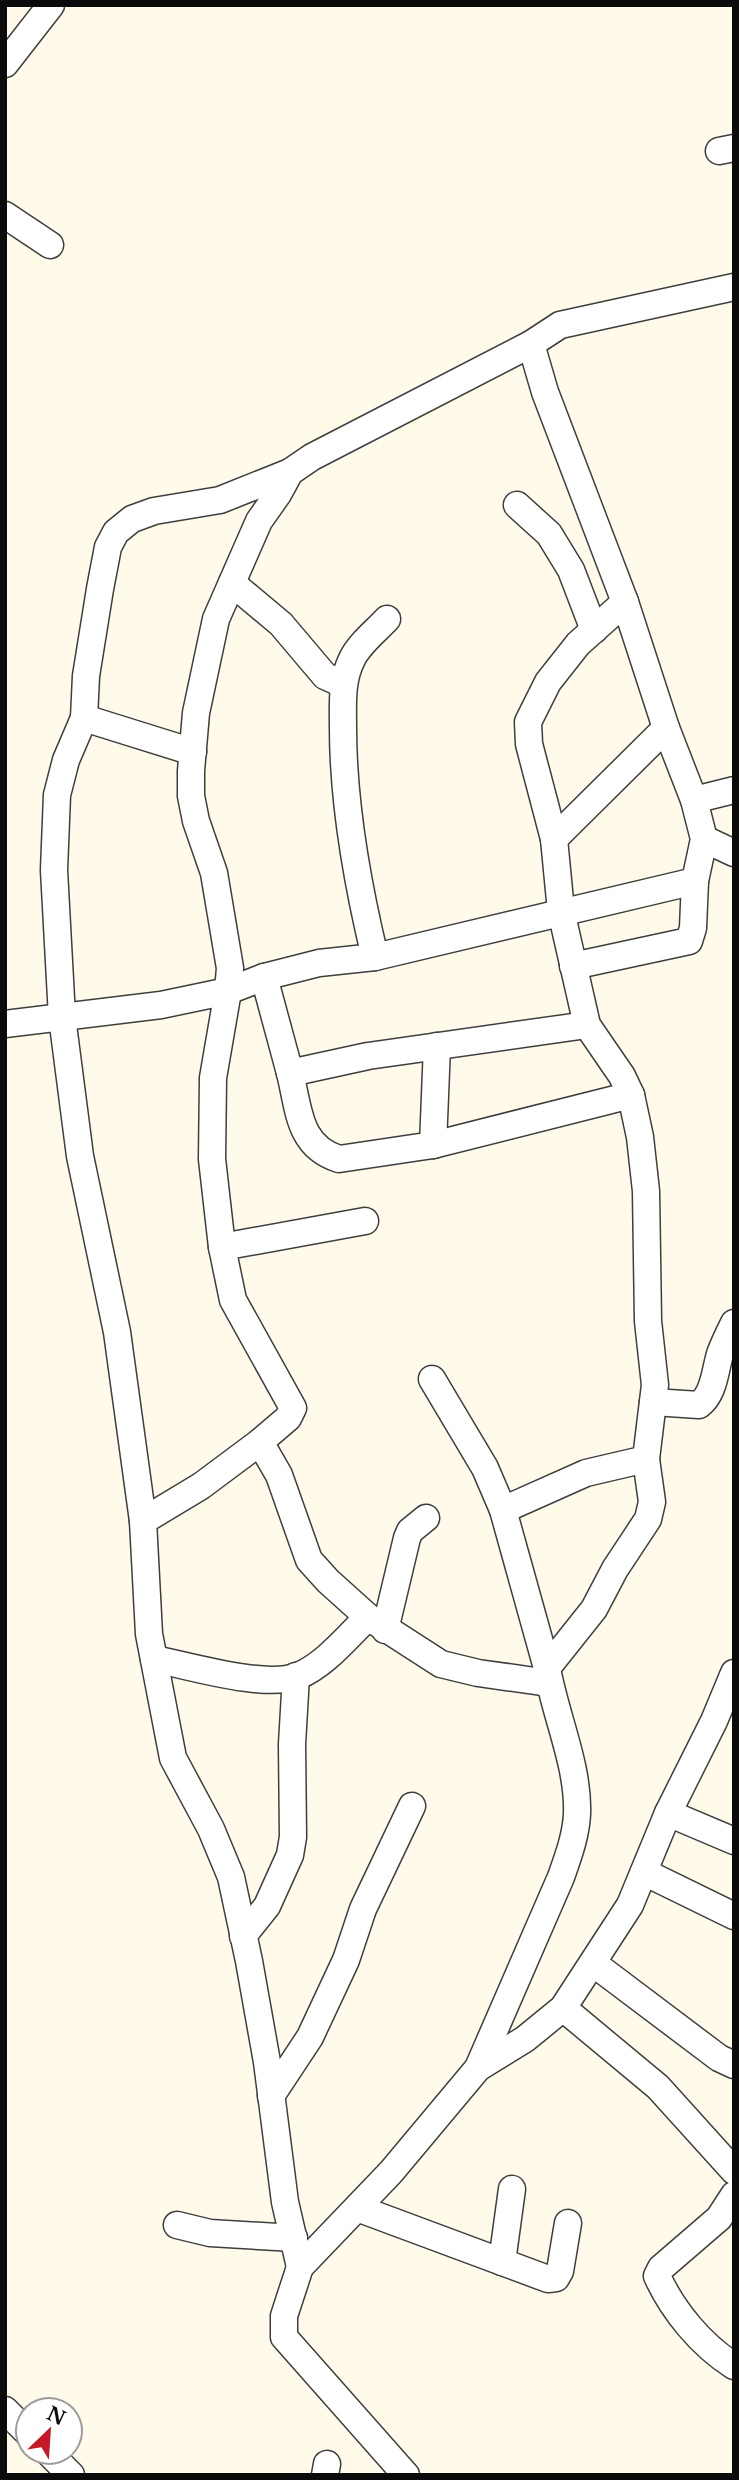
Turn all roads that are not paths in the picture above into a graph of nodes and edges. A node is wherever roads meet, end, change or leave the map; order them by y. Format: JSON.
{"nodes":[{"id":1,"x":51,"y":5,"type":"edge"},
{"id":2,"x":5,"y":64,"type":"edge"},
{"id":3,"x":5,"y":215,"type":"edge"},
{"id":4,"x":50,"y":245,"type":"dead end"},
{"id":5,"x":734,"y":287,"type":"edge"},
{"id":6,"x":531,"y":344,"type":"junction"},
{"id":7,"x":290,"y":472,"type":"junction"},
{"id":8,"x":517,"y":505,"type":"dead end"},
{"id":9,"x":232,"y":583,"type":"junction"},
{"id":10,"x":625,"y":603,"type":"junction"},
{"id":11,"x":387,"y":619,"type":"dead end"},
{"id":12,"x":594,"y":630,"type":"junction"},
{"id":13,"x":343,"y":684,"type":"junction"},
{"id":14,"x":84,"y":718,"type":"junction"},
{"id":15,"x":666,"y":728,"type":"junction"},
{"id":16,"x":193,"y":752,"type":"junction"},
{"id":17,"x":734,"y":790,"type":"edge"},
{"id":18,"x":694,"y":800,"type":"junction"},
{"id":19,"x":554,"y":839,"type":"junction"},
{"id":20,"x":704,"y":839,"type":"junction"},
{"id":21,"x":734,"y":853,"type":"edge"},
{"id":22,"x":695,"y":881,"type":"junction"},
{"id":23,"x":561,"y":911,"type":"junction"},
{"id":24,"x":375,"y":957,"type":"junction"},
{"id":25,"x":573,"y":966,"type":"junction"},
{"id":26,"x":264,"y":977,"type":"junction"},
{"id":27,"x":228,"y":991,"type":"junction"},
{"id":28,"x":62,"y":1017,"type":"junction"},
{"id":29,"x":5,"y":1024,"type":"edge"},
{"id":30,"x":587,"y":1025,"type":"junction"},
{"id":31,"x":438,"y":1046,"type":"junction"},
{"id":32,"x":290,"y":1073,"type":"junction"},
{"id":33,"x":631,"y":1095,"type":"junction"},
{"id":34,"x":433,"y":1145,"type":"junction"},
{"id":35,"x":365,"y":1221,"type":"dead end"},
{"id":36,"x":222,"y":1247,"type":"junction"},
{"id":37,"x":734,"y":1323,"type":"edge"},
{"id":38,"x":432,"y":1380,"type":"dead end"},
{"id":39,"x":653,"y":1402,"type":"junction"},
{"id":40,"x":260,"y":1442,"type":"junction"},
{"id":41,"x":646,"y":1459,"type":"junction"},
{"id":42,"x":503,"y":1510,"type":"junction"},
{"id":43,"x":425,"y":1518,"type":"dead end"},
{"id":44,"x":143,"y":1521,"type":"junction"},
{"id":45,"x":376,"y":1623,"type":"junction"},
{"id":46,"x":154,"y":1659,"type":"junction"},
{"id":47,"x":734,"y":1673,"type":"edge"},
{"id":48,"x":296,"y":1676,"type":"junction"},
{"id":49,"x":548,"y":1676,"type":"junction"},
{"id":50,"x":724,"y":1726,"type":"edge"},
{"id":51,"x":412,"y":1806,"type":"dead end"},
{"id":52,"x":668,"y":1813,"type":"junction"},
{"id":53,"x":734,"y":1841,"type":"edge"},
{"id":54,"x":644,"y":1872,"type":"junction"},
{"id":55,"x":734,"y":1916,"type":"edge"},
{"id":56,"x":243,"y":1936,"type":"junction"},
{"id":57,"x":593,"y":1963,"type":"junction"},
{"id":58,"x":563,"y":2008,"type":"junction"},
{"id":59,"x":734,"y":2065,"type":"edge"},
{"id":60,"x":478,"y":2068,"type":"junction"},
{"id":61,"x":271,"y":2096,"type":"junction"},
{"id":62,"x":734,"y":2171,"type":"edge"},
{"id":63,"x":512,"y":2189,"type":"dead end"},
{"id":64,"x":734,"y":2195,"type":"edge"},
{"id":65,"x":357,"y":2208,"type":"junction"},
{"id":66,"x":568,"y":2223,"type":"dead end"},
{"id":67,"x":177,"y":2225,"type":"dead end"},
{"id":68,"x":293,"y":2238,"type":"junction"},
{"id":69,"x":502,"y":2262,"type":"junction"},
{"id":70,"x":300,"y":2267,"type":"junction"},
{"id":71,"x":734,"y":2366,"type":"edge"},
{"id":72,"x":406,"y":2475,"type":"edge"}],
"edges":[{"from":1,"to":2,"type":"street"},
{"from":3,"to":4,"type":"street"},
{"from":5,"to":6,"type":"street"},
{"from":6,"to":7,"type":"street"},
{"from":6,"to":10,"type":"street"},
{"from":7,"to":9,"type":"street"},
{"from":7,"to":14,"type":"street"},
{"from":8,"to":12,"type":"street"},
{"from":9,"to":13,"type":"street"},
{"from":9,"to":16,"type":"street"},
{"from":10,"to":12,"type":"street"},
{"from":10,"to":15,"type":"street"},
{"from":11,"to":13,"type":"street"},
{"from":12,"to":19,"type":"street"},
{"from":13,"to":24,"type":"street"},
{"from":14,"to":16,"type":"street"},
{"from":14,"to":28,"type":"street"},
{"from":15,"to":18,"type":"street"},
{"from":15,"to":19,"type":"street"},
{"from":16,"to":27,"type":"street"},
{"from":17,"to":18,"type":"street"},
{"from":18,"to":20,"type":"street"},
{"from":19,"to":23,"type":"street"},
{"from":20,"to":21,"type":"street"},
{"from":20,"to":22,"type":"street"},
{"from":22,"to":23,"type":"street"},
{"from":22,"to":25,"type":"street"},
{"from":23,"to":24,"type":"street"},
{"from":23,"to":25,"type":"street"},
{"from":24,"to":26,"type":"street"},
{"from":25,"to":30,"type":"street"},
{"from":26,"to":27,"type":"street"},
{"from":26,"to":32,"type":"street"},
{"from":27,"to":28,"type":"street"},
{"from":27,"to":36,"type":"street"},
{"from":28,"to":29,"type":"street"},
{"from":28,"to":44,"type":"street"},
{"from":30,"to":31,"type":"street"},
{"from":30,"to":33,"type":"street"},
{"from":31,"to":32,"type":"street"},
{"from":31,"to":34,"type":"street"},
{"from":32,"to":34,"type":"street"},
{"from":33,"to":34,"type":"street"},
{"from":33,"to":39,"type":"street"},
{"from":35,"to":36,"type":"street"},
{"from":36,"to":40,"type":"street"},
{"from":37,"to":39,"type":"street"},
{"from":38,"to":42,"type":"street"},
{"from":39,"to":41,"type":"street"},
{"from":40,"to":44,"type":"street"},
{"from":40,"to":45,"type":"street"},
{"from":41,"to":42,"type":"street"},
{"from":41,"to":49,"type":"street"},
{"from":42,"to":49,"type":"street"},
{"from":43,"to":45,"type":"street"},
{"from":44,"to":46,"type":"street"},
{"from":45,"to":48,"type":"street"},
{"from":45,"to":49,"type":"street"},
{"from":46,"to":48,"type":"street"},
{"from":46,"to":56,"type":"street"},
{"from":47,"to":50,"type":"street"},
{"from":48,"to":56,"type":"street"},
{"from":49,"to":60,"type":"street"},
{"from":50,"to":52,"type":"street"},
{"from":51,"to":61,"type":"street"},
{"from":52,"to":53,"type":"street"},
{"from":52,"to":54,"type":"street"},
{"from":54,"to":55,"type":"street"},
{"from":54,"to":57,"type":"street"},
{"from":56,"to":61,"type":"street"},
{"from":57,"to":58,"type":"street"},
{"from":57,"to":59,"type":"street"},
{"from":58,"to":60,"type":"street"},
{"from":58,"to":62,"type":"street"},
{"from":60,"to":65,"type":"street"},
{"from":61,"to":68,"type":"street"},
{"from":63,"to":69,"type":"street"},
{"from":64,"to":71,"type":"street"},
{"from":65,"to":69,"type":"street"},
{"from":65,"to":70,"type":"street"},
{"from":66,"to":69,"type":"street"},
{"from":67,"to":68,"type":"street"},
{"from":68,"to":70,"type":"street"},
{"from":70,"to":72,"type":"street"}]}
